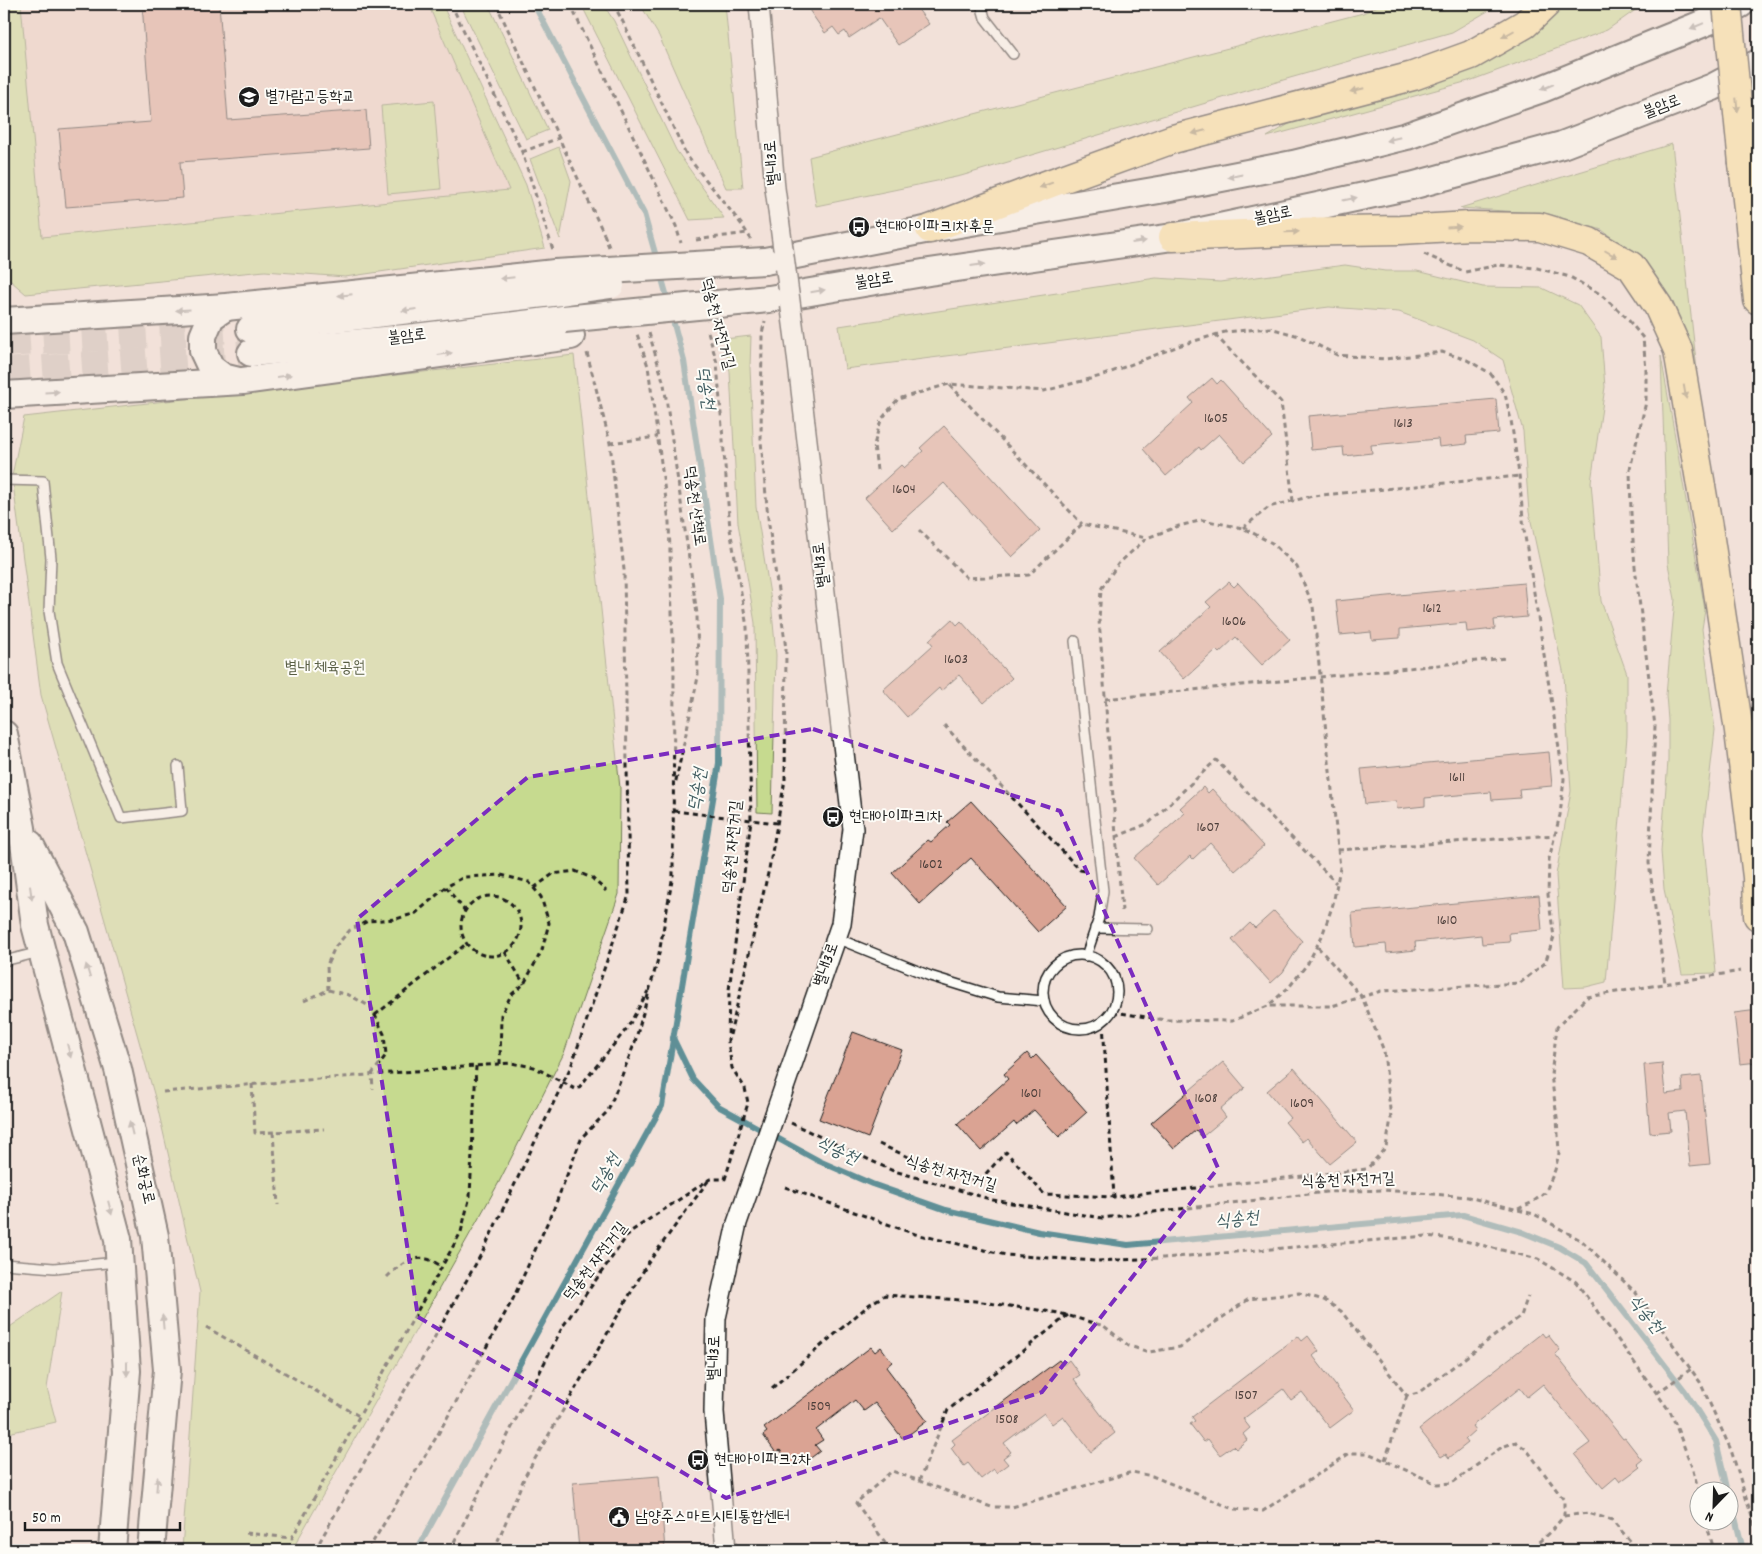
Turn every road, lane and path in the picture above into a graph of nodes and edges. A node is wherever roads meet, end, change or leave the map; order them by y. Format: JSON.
{"nodes":[{"id":1,"x":451,"y":4,"type":"edge"},
{"id":2,"x":496,"y":4,"type":"edge"},
{"id":3,"x":570,"y":4,"type":"edge"},
{"id":4,"x":613,"y":4,"type":"edge"},
{"id":5,"x":759,"y":4,"type":"edge"},
{"id":6,"x":981,"y":4,"type":"edge"},
{"id":7,"x":1546,"y":4,"type":"edge"},
{"id":8,"x":1728,"y":4,"type":"edge"},
{"id":9,"x":1741,"y":4,"type":"edge"},
{"id":10,"x":1013,"y":54,"type":"dead end"},
{"id":11,"x":1758,"y":63,"type":"edge"},
{"id":12,"x":559,"y":138,"type":"junction"},
{"id":13,"x":522,"y":152,"type":"junction"},
{"id":14,"x":930,"y":229,"type":"junction"},
{"id":15,"x":1173,"y":237,"type":"junction"},
{"id":16,"x":684,"y":250,"type":"dead end"},
{"id":17,"x":612,"y":252,"type":"dead end"},
{"id":18,"x":1419,"y":252,"type":"dead end"},
{"id":19,"x":765,"y":261,"type":"junction"},
{"id":20,"x":558,"y":283,"type":"junction"},
{"id":21,"x":770,"y":298,"type":"junction"},
{"id":22,"x":1758,"y":300,"type":"edge"},
{"id":23,"x":226,"y":307,"type":"junction"},
{"id":24,"x":4,"y":320,"type":"edge"},
{"id":25,"x":706,"y":326,"type":"dead end"},
{"id":26,"x":636,"y":328,"type":"dead end"},
{"id":27,"x":573,"y":330,"type":"junction"},
{"id":28,"x":649,"y":330,"type":"dead end"},
{"id":29,"x":1215,"y":335,"type":"junction"},
{"id":30,"x":243,"y":381,"type":"junction"},
{"id":31,"x":949,"y":384,"type":"junction"},
{"id":32,"x":4,"y":394,"type":"edge"},
{"id":33,"x":657,"y":437,"type":"junction"},
{"id":34,"x":610,"y":443,"type":"junction"},
{"id":35,"x":877,"y":470,"type":"dead end"},
{"id":36,"x":1519,"y":476,"type":"dead end"},
{"id":37,"x":4,"y":480,"type":"edge"},
{"id":38,"x":1293,"y":501,"type":"junction"},
{"id":39,"x":1082,"y":524,"type":"junction"},
{"id":40,"x":1243,"y":528,"type":"junction"},
{"id":41,"x":919,"y":530,"type":"dead end"},
{"id":42,"x":1147,"y":538,"type":"junction"},
{"id":43,"x":1075,"y":641,"type":"dead end"},
{"id":44,"x":1506,"y":658,"type":"dead end"},
{"id":45,"x":1320,"y":677,"type":"junction"},
{"id":46,"x":1105,"y":699,"type":"junction"},
{"id":47,"x":944,"y":725,"type":"dead end"},
{"id":48,"x":4,"y":734,"type":"edge"},
{"id":49,"x":178,"y":766,"type":"dead end"},
{"id":50,"x":674,"y":792,"type":"junction"},
{"id":51,"x":674,"y":811,"type":"junction"},
{"id":52,"x":751,"y":820,"type":"junction"},
{"id":53,"x":777,"y":823,"type":"junction"},
{"id":54,"x":22,"y":828,"type":"junction"},
{"id":55,"x":1555,"y":834,"type":"junction"},
{"id":56,"x":1116,"y":837,"type":"junction"},
{"id":57,"x":1338,"y":850,"type":"junction"},
{"id":58,"x":1102,"y":873,"type":"junction"},
{"id":59,"x":1337,"y":884,"type":"junction"},
{"id":60,"x":446,"y":887,"type":"junction"},
{"id":61,"x":534,"y":888,"type":"junction"},
{"id":62,"x":606,"y":891,"type":"dead end"},
{"id":63,"x":1122,"y":910,"type":"dead end"},
{"id":64,"x":465,"y":911,"type":"junction"},
{"id":65,"x":1758,"y":916,"type":"edge"},
{"id":66,"x":1095,"y":928,"type":"junction"},
{"id":67,"x":1148,"y":929,"type":"dead end"},
{"id":68,"x":836,"y":938,"type":"junction"},
{"id":69,"x":466,"y":944,"type":"junction"},
{"id":70,"x":1317,"y":946,"type":"junction"},
{"id":71,"x":43,"y":951,"type":"junction"},
{"id":72,"x":505,"y":952,"type":"junction"},
{"id":73,"x":1086,"y":956,"type":"junction"},
{"id":74,"x":4,"y":961,"type":"edge"},
{"id":75,"x":1741,"y":971,"type":"dead end"},
{"id":76,"x":1665,"y":983,"type":"junction"},
{"id":77,"x":524,"y":984,"type":"junction"},
{"id":78,"x":650,"y":986,"type":"junction"},
{"id":79,"x":328,"y":990,"type":"junction"},
{"id":80,"x":1362,"y":997,"type":"junction"},
{"id":81,"x":304,"y":1001,"type":"dead end"},
{"id":82,"x":1044,"y":1001,"type":"junction"},
{"id":83,"x":1268,"y":1006,"type":"junction"},
{"id":84,"x":1113,"y":1012,"type":"junction"},
{"id":85,"x":375,"y":1015,"type":"junction"},
{"id":86,"x":1103,"y":1022,"type":"junction"},
{"id":87,"x":728,"y":1042,"type":"junction"},
{"id":88,"x":500,"y":1064,"type":"junction"},
{"id":89,"x":476,"y":1066,"type":"junction"},
{"id":90,"x":372,"y":1074,"type":"junction"},
{"id":91,"x":563,"y":1083,"type":"junction"},
{"id":92,"x":252,"y":1084,"type":"junction"},
{"id":93,"x":373,"y":1089,"type":"dead end"},
{"id":94,"x":162,"y":1092,"type":"dead end"},
{"id":95,"x":774,"y":1116,"type":"junction"},
{"id":96,"x":324,"y":1129,"type":"dead end"},
{"id":97,"x":274,"y":1132,"type":"junction"},
{"id":98,"x":879,"y":1144,"type":"dead end"},
{"id":99,"x":710,"y":1179,"type":"junction"},
{"id":100,"x":785,"y":1187,"type":"dead end"},
{"id":101,"x":1114,"y":1197,"type":"junction"},
{"id":102,"x":278,"y":1205,"type":"dead end"},
{"id":103,"x":1517,"y":1209,"type":"junction"},
{"id":104,"x":120,"y":1262,"type":"junction"},
{"id":105,"x":4,"y":1264,"type":"edge"},
{"id":106,"x":442,"y":1266,"type":"junction"},
{"id":107,"x":387,"y":1277,"type":"dead end"},
{"id":108,"x":1528,"y":1296,"type":"dead end"},
{"id":109,"x":1068,"y":1315,"type":"junction"},
{"id":110,"x":206,"y":1327,"type":"dead end"},
{"id":111,"x":1691,"y":1368,"type":"junction"},
{"id":112,"x":772,"y":1388,"type":"dead end"},
{"id":113,"x":1656,"y":1393,"type":"junction"},
{"id":114,"x":1407,"y":1396,"type":"junction"},
{"id":115,"x":359,"y":1416,"type":"junction"},
{"id":116,"x":1385,"y":1460,"type":"junction"},
{"id":117,"x":919,"y":1481,"type":"junction"},
{"id":118,"x":1696,"y":1482,"type":"edge"},
{"id":119,"x":1564,"y":1516,"type":"junction"},
{"id":120,"x":1709,"y":1532,"type":"edge"},
{"id":121,"x":246,"y":1533,"type":"dead end"},
{"id":122,"x":1758,"y":1536,"type":"edge"},
{"id":123,"x":112,"y":1550,"type":"edge"},
{"id":124,"x":151,"y":1550,"type":"edge"},
{"id":125,"x":315,"y":1550,"type":"edge"},
{"id":126,"x":368,"y":1550,"type":"edge"},
{"id":127,"x":450,"y":1550,"type":"edge"},
{"id":128,"x":494,"y":1550,"type":"edge"},
{"id":129,"x":726,"y":1550,"type":"edge"},
{"id":130,"x":891,"y":1550,"type":"edge"},
{"id":131,"x":1530,"y":1550,"type":"edge"},
{"id":132,"x":1638,"y":1550,"type":"edge"},
{"id":133,"x":1714,"y":1550,"type":"edge"}],
"edges":[{"from":1,"to":13,"type":"path"},
{"from":2,"to":12,"type":"path"},
{"from":3,"to":16,"type":"path"},
{"from":4,"to":19,"type":"path"},
{"from":5,"to":68,"type":"street","name":"별내3로","bridge":true},
{"from":6,"to":10,"type":"lane"},
{"from":7,"to":14,"type":"highway","one_way":true},
{"from":8,"to":22,"type":"highway","one_way":true,"bridge":true},
{"from":9,"to":14,"type":"street","one_way":true},
{"from":15,"to":11,"type":"street","name":"불암로","one_way":true},
{"from":12,"to":13,"type":"path"},
{"from":12,"to":17,"type":"path"},
{"from":13,"to":20,"type":"path"},
{"from":14,"to":19,"type":"street"},
{"from":21,"to":15,"type":"street","name":"불암로","one_way":true},
{"from":15,"to":65,"type":"highway","one_way":true},
{"from":18,"to":76,"type":"path"},
{"from":19,"to":20,"type":"street","bridge":true},
{"from":20,"to":23,"type":"street","one_way":true},
{"from":20,"to":27,"type":"street","name":"불암로","one_way":true},
{"from":21,"to":27,"type":"street","name":"불암로","bridge":true},
{"from":21,"to":53,"type":"path"},
{"from":23,"to":24,"type":"street","one_way":true},
{"from":23,"to":30,"type":"street"},
{"from":25,"to":52,"type":"path","name":"덕송천 자전거길"},
{"from":26,"to":33,"type":"path"},
{"from":30,"to":27,"type":"street","one_way":true},
{"from":27,"to":34,"type":"path"},
{"from":28,"to":50,"type":"path","name":"덕송천 산책로"},
{"from":29,"to":31,"type":"path"},
{"from":29,"to":38,"type":"path"},
{"from":29,"to":55,"type":"path"},
{"from":32,"to":30,"type":"street","one_way":true},
{"from":31,"to":35,"type":"path"},
{"from":31,"to":39,"type":"path"},
{"from":33,"to":34,"type":"path"},
{"from":33,"to":50,"type":"path"},
{"from":34,"to":91,"type":"path"},
{"from":36,"to":38,"type":"path"},
{"from":37,"to":49,"type":"lane"},
{"from":38,"to":40,"type":"path"},
{"from":39,"to":41,"type":"path"},
{"from":39,"to":42,"type":"path"},
{"from":40,"to":42,"type":"path"},
{"from":40,"to":45,"type":"path"},
{"from":42,"to":46,"type":"path"},
{"from":43,"to":58,"type":"lane"},
{"from":44,"to":45,"type":"path"},
{"from":45,"to":46,"type":"path"},
{"from":45,"to":57,"type":"path"},
{"from":46,"to":56,"type":"path"},
{"from":47,"to":58,"type":"path"},
{"from":48,"to":54,"type":"street","name":"순화궁로"},
{"from":50,"to":51,"type":"path"},
{"from":51,"to":52,"type":"path"},
{"from":51,"to":78,"type":"path"},
{"from":52,"to":53,"type":"path"},
{"from":52,"to":87,"type":"path","name":"덕송천 자전거길"},
{"from":53,"to":87,"type":"path"},
{"from":54,"to":71,"type":"street","name":"순화궁로","one_way":true},
{"from":124,"to":54,"type":"street","name":"순화궁로","one_way":true},
{"from":55,"to":57,"type":"path"},
{"from":55,"to":80,"type":"path"},
{"from":56,"to":59,"type":"path"},
{"from":56,"to":63,"type":"path"},
{"from":57,"to":59,"type":"path"},
{"from":58,"to":66,"type":"lane"},
{"from":59,"to":70,"type":"path"},
{"from":60,"to":61,"type":"path"},
{"from":60,"to":64,"type":"path"},
{"from":60,"to":79,"type":"path"},
{"from":61,"to":62,"type":"path"},
{"from":61,"to":77,"type":"path"},
{"from":64,"to":69,"type":"path"},
{"from":64,"to":72,"type":"path"},
{"from":66,"to":67,"type":"lane"},
{"from":66,"to":73,"type":"lane"},
{"from":68,"to":82,"type":"lane"},
{"from":68,"to":95,"type":"street","name":"별내3로"},
{"from":69,"to":72,"type":"path"},
{"from":69,"to":85,"type":"path"},
{"from":70,"to":80,"type":"path"},
{"from":70,"to":83,"type":"path"},
{"from":71,"to":74,"type":"lane"},
{"from":71,"to":104,"type":"street","name":"순화궁로","one_way":true},
{"from":72,"to":77,"type":"path"},
{"from":73,"to":82,"type":"lane"},
{"from":73,"to":84,"type":"lane"},
{"from":75,"to":76,"type":"path"},
{"from":76,"to":103,"type":"path"},
{"from":77,"to":88,"type":"path"},
{"from":78,"to":91,"type":"path"},
{"from":78,"to":126,"type":"path"},
{"from":79,"to":81,"type":"path"},
{"from":79,"to":85,"type":"path"},
{"from":80,"to":83,"type":"path"},
{"from":80,"to":101,"type":"path"},
{"from":82,"to":86,"type":"lane"},
{"from":83,"to":84,"type":"path"},
{"from":84,"to":86,"type":"lane"},
{"from":85,"to":90,"type":"path"},
{"from":86,"to":101,"type":"path"},
{"from":87,"to":99,"type":"path","name":"덕송천 자전거길"},
{"from":88,"to":89,"type":"path"},
{"from":88,"to":91,"type":"path"},
{"from":89,"to":90,"type":"path"},
{"from":89,"to":106,"type":"path"},
{"from":90,"to":92,"type":"path"},
{"from":90,"to":93,"type":"path"},
{"from":91,"to":125,"type":"path"},
{"from":92,"to":94,"type":"path"},
{"from":92,"to":97,"type":"path"},
{"from":95,"to":103,"type":"path","name":"식송천 자전거길"},
{"from":95,"to":129,"type":"street","name":"별내3로"},
{"from":96,"to":97,"type":"path"},
{"from":97,"to":102,"type":"path"},
{"from":98,"to":101,"type":"path"},
{"from":99,"to":127,"type":"path","name":"덕송천 자전거길"},
{"from":99,"to":128,"type":"path"},
{"from":100,"to":113,"type":"path"},
{"from":103,"to":111,"type":"path","name":"식송천 자전거길"},
{"from":104,"to":105,"type":"lane"},
{"from":104,"to":123,"type":"street","name":"순화궁로","one_way":true},
{"from":106,"to":107,"type":"path"},
{"from":106,"to":115,"type":"path"},
{"from":108,"to":114,"type":"path"},
{"from":109,"to":112,"type":"path"},
{"from":109,"to":114,"type":"path"},
{"from":109,"to":117,"type":"path"},
{"from":110,"to":115,"type":"path"},
{"from":111,"to":113,"type":"path"},
{"from":111,"to":122,"type":"path","name":"식송천 자전거길"},
{"from":113,"to":118,"type":"path"},
{"from":114,"to":116,"type":"path"},
{"from":115,"to":121,"type":"path"},
{"from":116,"to":117,"type":"path"},
{"from":116,"to":119,"type":"path"},
{"from":117,"to":130,"type":"path"},
{"from":119,"to":131,"type":"path"},
{"from":119,"to":132,"type":"path"},
{"from":120,"to":133,"type":"path"}]}
